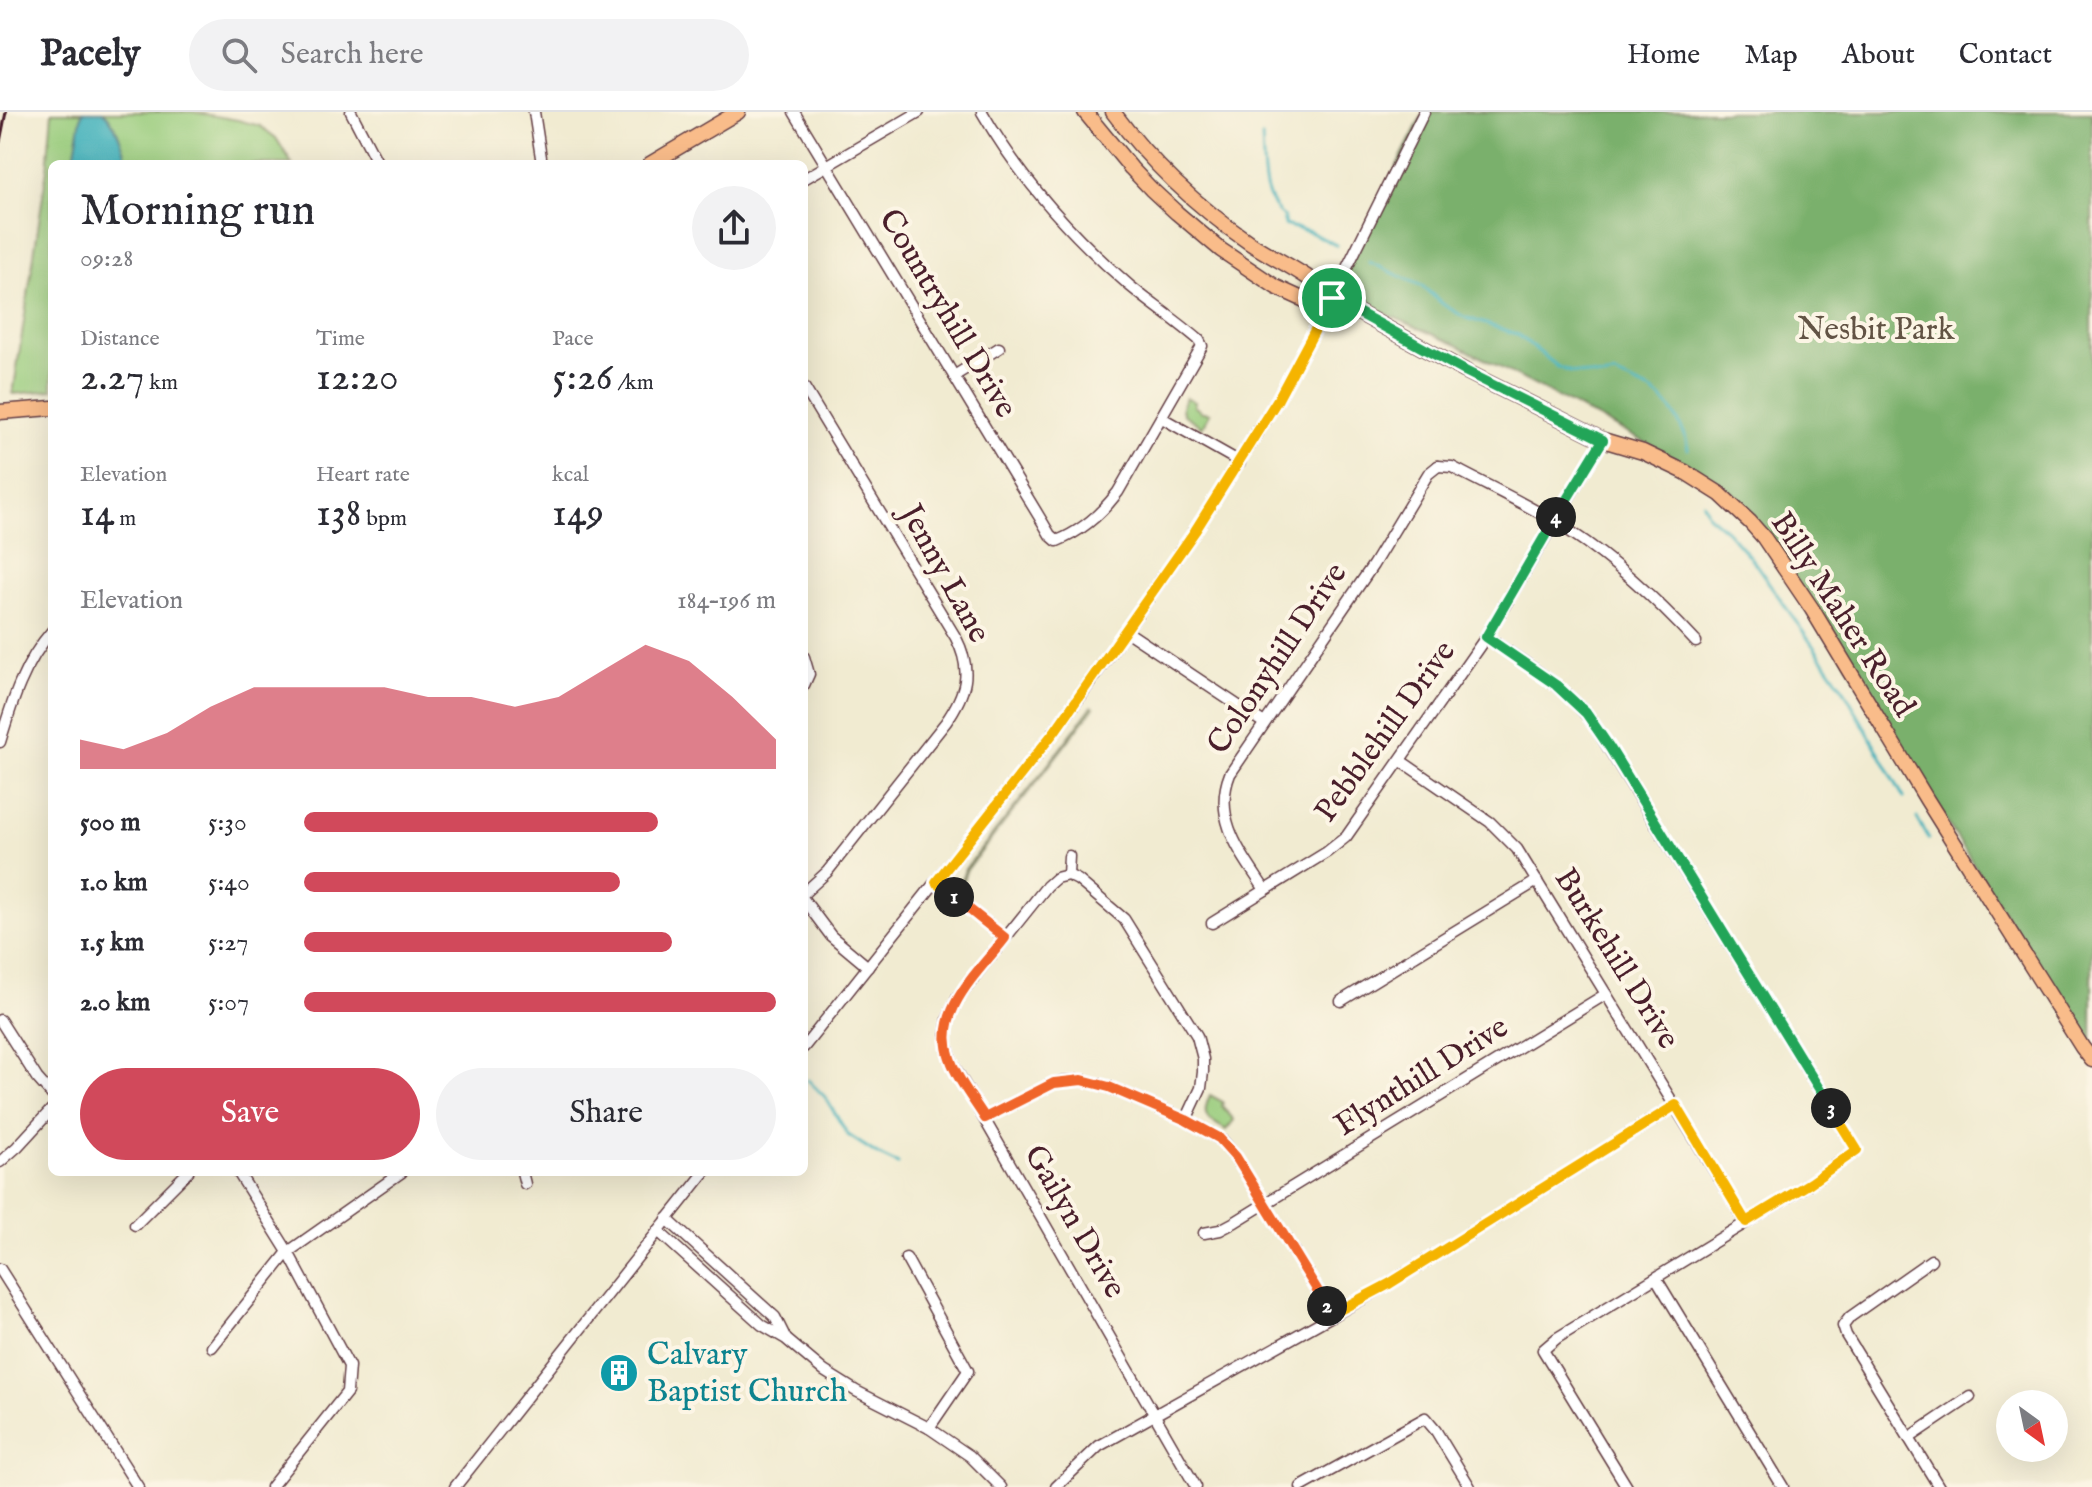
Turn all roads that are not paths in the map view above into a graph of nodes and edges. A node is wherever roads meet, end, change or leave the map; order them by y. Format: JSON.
{"nodes":[{"id":1,"x":351,"y":112,"type":"edge"},
{"id":2,"x":534,"y":112,"type":"edge"},
{"id":3,"x":738,"y":112,"type":"edge"},
{"id":4,"x":794,"y":112,"type":"edge"},
{"id":5,"x":919,"y":112,"type":"edge"},
{"id":6,"x":982,"y":112,"type":"edge"},
{"id":7,"x":1085,"y":112,"type":"edge"},
{"id":8,"x":1113,"y":112,"type":"edge"},
{"id":9,"x":1424,"y":112,"type":"edge"},
{"id":10,"x":1147,"y":153,"type":"junction"},
{"id":11,"x":376,"y":160,"type":"edge"},
{"id":12,"x":541,"y":160,"type":"edge"},
{"id":13,"x":657,"y":160,"type":"edge"},
{"id":14,"x":827,"y":166,"type":"junction"},
{"id":15,"x":1131,"y":168,"type":"junction"},
{"id":16,"x":808,"y":177,"type":"edge"},
{"id":17,"x":1332,"y":298,"type":"junction"},
{"id":18,"x":999,"y":348,"type":"dead end"},
{"id":19,"x":954,"y":376,"type":"junction"},
{"id":20,"x":808,"y":394,"type":"edge"},
{"id":21,"x":48,"y":408,"type":"edge"},
{"id":22,"x":0,"y":412,"type":"edge"},
{"id":23,"x":1162,"y":418,"type":"junction"},
{"id":24,"x":1603,"y":440,"type":"junction"},
{"id":25,"x":1240,"y":462,"type":"junction"},
{"id":26,"x":1553,"y":521,"type":"junction"},
{"id":27,"x":1126,"y":631,"type":"junction"},
{"id":28,"x":48,"y":636,"type":"edge"},
{"id":29,"x":1486,"y":637,"type":"junction"},
{"id":30,"x":1696,"y":642,"type":"dead end"},
{"id":31,"x":1264,"y":723,"type":"junction"},
{"id":32,"x":0,"y":742,"type":"edge"},
{"id":33,"x":1401,"y":761,"type":"junction"},
{"id":34,"x":1069,"y":856,"type":"dead end"},
{"id":35,"x":1068,"y":875,"type":"junction"},
{"id":36,"x":1537,"y":881,"type":"junction"},
{"id":37,"x":936,"y":882,"type":"junction"},
{"id":38,"x":808,"y":889,"type":"edge"},
{"id":39,"x":1265,"y":890,"type":"junction"},
{"id":40,"x":808,"y":905,"type":"edge"},
{"id":41,"x":1212,"y":923,"type":"dead end"},
{"id":42,"x":1005,"y":938,"type":"junction"},
{"id":43,"x":868,"y":967,"type":"junction"},
{"id":44,"x":1606,"y":994,"type":"junction"},
{"id":45,"x":1341,"y":1001,"type":"dead end"},
{"id":46,"x":0,"y":1020,"type":"edge"},
{"id":47,"x":808,"y":1042,"type":"edge"},
{"id":48,"x":2092,"y":1060,"type":"edge"},
{"id":49,"x":48,"y":1090,"type":"edge"},
{"id":50,"x":1676,"y":1105,"type":"junction"},
{"id":51,"x":48,"y":1113,"type":"edge"},
{"id":52,"x":985,"y":1118,"type":"junction"},
{"id":53,"x":1186,"y":1120,"type":"junction"},
{"id":54,"x":0,"y":1162,"type":"edge"},
{"id":55,"x":184,"y":1176,"type":"edge"},
{"id":56,"x":240,"y":1176,"type":"edge"},
{"id":57,"x":396,"y":1176,"type":"edge"},
{"id":58,"x":523,"y":1176,"type":"edge"},
{"id":59,"x":702,"y":1176,"type":"edge"},
{"id":60,"x":525,"y":1184,"type":"dead end"},
{"id":61,"x":1265,"y":1204,"type":"junction"},
{"id":62,"x":667,"y":1219,"type":"junction"},
{"id":63,"x":1746,"y":1222,"type":"junction"},
{"id":64,"x":135,"y":1225,"type":"dead end"},
{"id":65,"x":658,"y":1231,"type":"junction"},
{"id":66,"x":1204,"y":1233,"type":"dead end"},
{"id":67,"x":288,"y":1252,"type":"junction"},
{"id":68,"x":906,"y":1258,"type":"dead end"},
{"id":69,"x":1931,"y":1260,"type":"dead end"},
{"id":70,"x":0,"y":1269,"type":"edge"},
{"id":71,"x":1656,"y":1278,"type":"junction"},
{"id":72,"x":1332,"y":1314,"type":"junction"},
{"id":73,"x":786,"y":1339,"type":"junction"},
{"id":74,"x":212,"y":1347,"type":"dead end"},
{"id":75,"x":1970,"y":1397,"type":"dead end"},
{"id":76,"x":1155,"y":1416,"type":"junction"},
{"id":77,"x":929,"y":1428,"type":"junction"},
{"id":78,"x":1909,"y":1438,"type":"junction"},
{"id":79,"x":138,"y":1487,"type":"edge"},
{"id":80,"x":271,"y":1487,"type":"edge"},
{"id":81,"x":455,"y":1487,"type":"edge"},
{"id":82,"x":1001,"y":1487,"type":"edge"},
{"id":83,"x":1056,"y":1487,"type":"edge"},
{"id":84,"x":1196,"y":1487,"type":"edge"},
{"id":85,"x":1301,"y":1487,"type":"edge"},
{"id":86,"x":1470,"y":1487,"type":"edge"},
{"id":87,"x":1627,"y":1487,"type":"edge"},
{"id":88,"x":1783,"y":1487,"type":"edge"},
{"id":89,"x":1939,"y":1487,"type":"edge"}],
"edges":[{"from":1,"to":11,"type":"street"},
{"from":2,"to":12,"type":"street"},
{"from":3,"to":13,"type":"main road"},
{"from":4,"to":14,"type":"street","name":"Countryhill Drive"},
{"from":5,"to":14,"type":"street"},
{"from":6,"to":23,"type":"street"},
{"from":7,"to":15,"type":"main road"},
{"from":8,"to":10,"type":"main road","name":"Billy Maher Road"},
{"from":9,"to":17,"type":"street"},
{"from":10,"to":15,"type":"main road"},
{"from":10,"to":17,"type":"main road","name":"Billy Maher Road"},
{"from":14,"to":16,"type":"street"},
{"from":14,"to":19,"type":"street","name":"Countryhill Drive"},
{"from":15,"to":17,"type":"main road"},
{"from":17,"to":24,"type":"main road","name":"Billy Maher Road"},
{"from":17,"to":25,"type":"street"},
{"from":18,"to":19,"type":"street"},
{"from":19,"to":23,"type":"street","name":"Countryhill Drive"},
{"from":20,"to":38,"type":"street","name":"Jenny Lane"},
{"from":21,"to":22,"type":"main road"},
{"from":23,"to":25,"type":"street"},
{"from":24,"to":26,"type":"street","name":"Pebblehill Drive"},
{"from":24,"to":48,"type":"main road","name":"Billy Maher Road"},
{"from":25,"to":27,"type":"street"},
{"from":26,"to":29,"type":"street","name":"Pebblehill Drive"},
{"from":26,"to":30,"type":"street"},
{"from":26,"to":31,"type":"street","name":"Colonyhill Drive"},
{"from":27,"to":31,"type":"street"},
{"from":27,"to":37,"type":"street"},
{"from":28,"to":32,"type":"street"},
{"from":29,"to":33,"type":"street","name":"Pebblehill Drive"},
{"from":29,"to":63,"type":"street"},
{"from":31,"to":39,"type":"street","name":"Colonyhill Drive"},
{"from":33,"to":36,"type":"street","name":"Burkehill Drive"},
{"from":33,"to":39,"type":"street","name":"Pebblehill Drive"},
{"from":34,"to":35,"type":"street"},
{"from":35,"to":42,"type":"street","name":"Gailyn Drive"},
{"from":35,"to":53,"type":"street"},
{"from":36,"to":44,"type":"street","name":"Burkehill Drive"},
{"from":36,"to":45,"type":"street"},
{"from":37,"to":42,"type":"street"},
{"from":37,"to":43,"type":"street"},
{"from":39,"to":41,"type":"street","name":"Pebblehill Drive"},
{"from":40,"to":43,"type":"street"},
{"from":42,"to":52,"type":"street","name":"Gailyn Drive"},
{"from":43,"to":47,"type":"street"},
{"from":44,"to":50,"type":"street","name":"Burkehill Drive"},
{"from":44,"to":61,"type":"street","name":"Flynthill Drive"},
{"from":46,"to":49,"type":"street"},
{"from":50,"to":63,"type":"street","name":"Burkehill Drive"},
{"from":50,"to":72,"type":"street"},
{"from":51,"to":54,"type":"street"},
{"from":52,"to":53,"type":"street"},
{"from":52,"to":76,"type":"street","name":"Gailyn Drive"},
{"from":53,"to":61,"type":"street"},
{"from":55,"to":64,"type":"street"},
{"from":56,"to":67,"type":"street"},
{"from":57,"to":67,"type":"street"},
{"from":58,"to":60,"type":"street"},
{"from":59,"to":62,"type":"street"},
{"from":61,"to":66,"type":"street","name":"Flynthill Drive"},
{"from":61,"to":72,"type":"street"},
{"from":62,"to":65,"type":"street"},
{"from":62,"to":73,"type":"street"},
{"from":63,"to":71,"type":"street"},
{"from":65,"to":73,"type":"street"},
{"from":65,"to":81,"type":"street"},
{"from":67,"to":74,"type":"street"},
{"from":67,"to":80,"type":"street"},
{"from":68,"to":77,"type":"street"},
{"from":69,"to":78,"type":"street"},
{"from":70,"to":79,"type":"street"},
{"from":71,"to":87,"type":"street"},
{"from":71,"to":88,"type":"street"},
{"from":72,"to":76,"type":"street"},
{"from":73,"to":77,"type":"street"},
{"from":75,"to":78,"type":"street"},
{"from":76,"to":83,"type":"street"},
{"from":76,"to":84,"type":"street","name":"Gailyn Drive"},
{"from":77,"to":82,"type":"street"},
{"from":78,"to":89,"type":"street"},
{"from":85,"to":86,"type":"street"}]}
